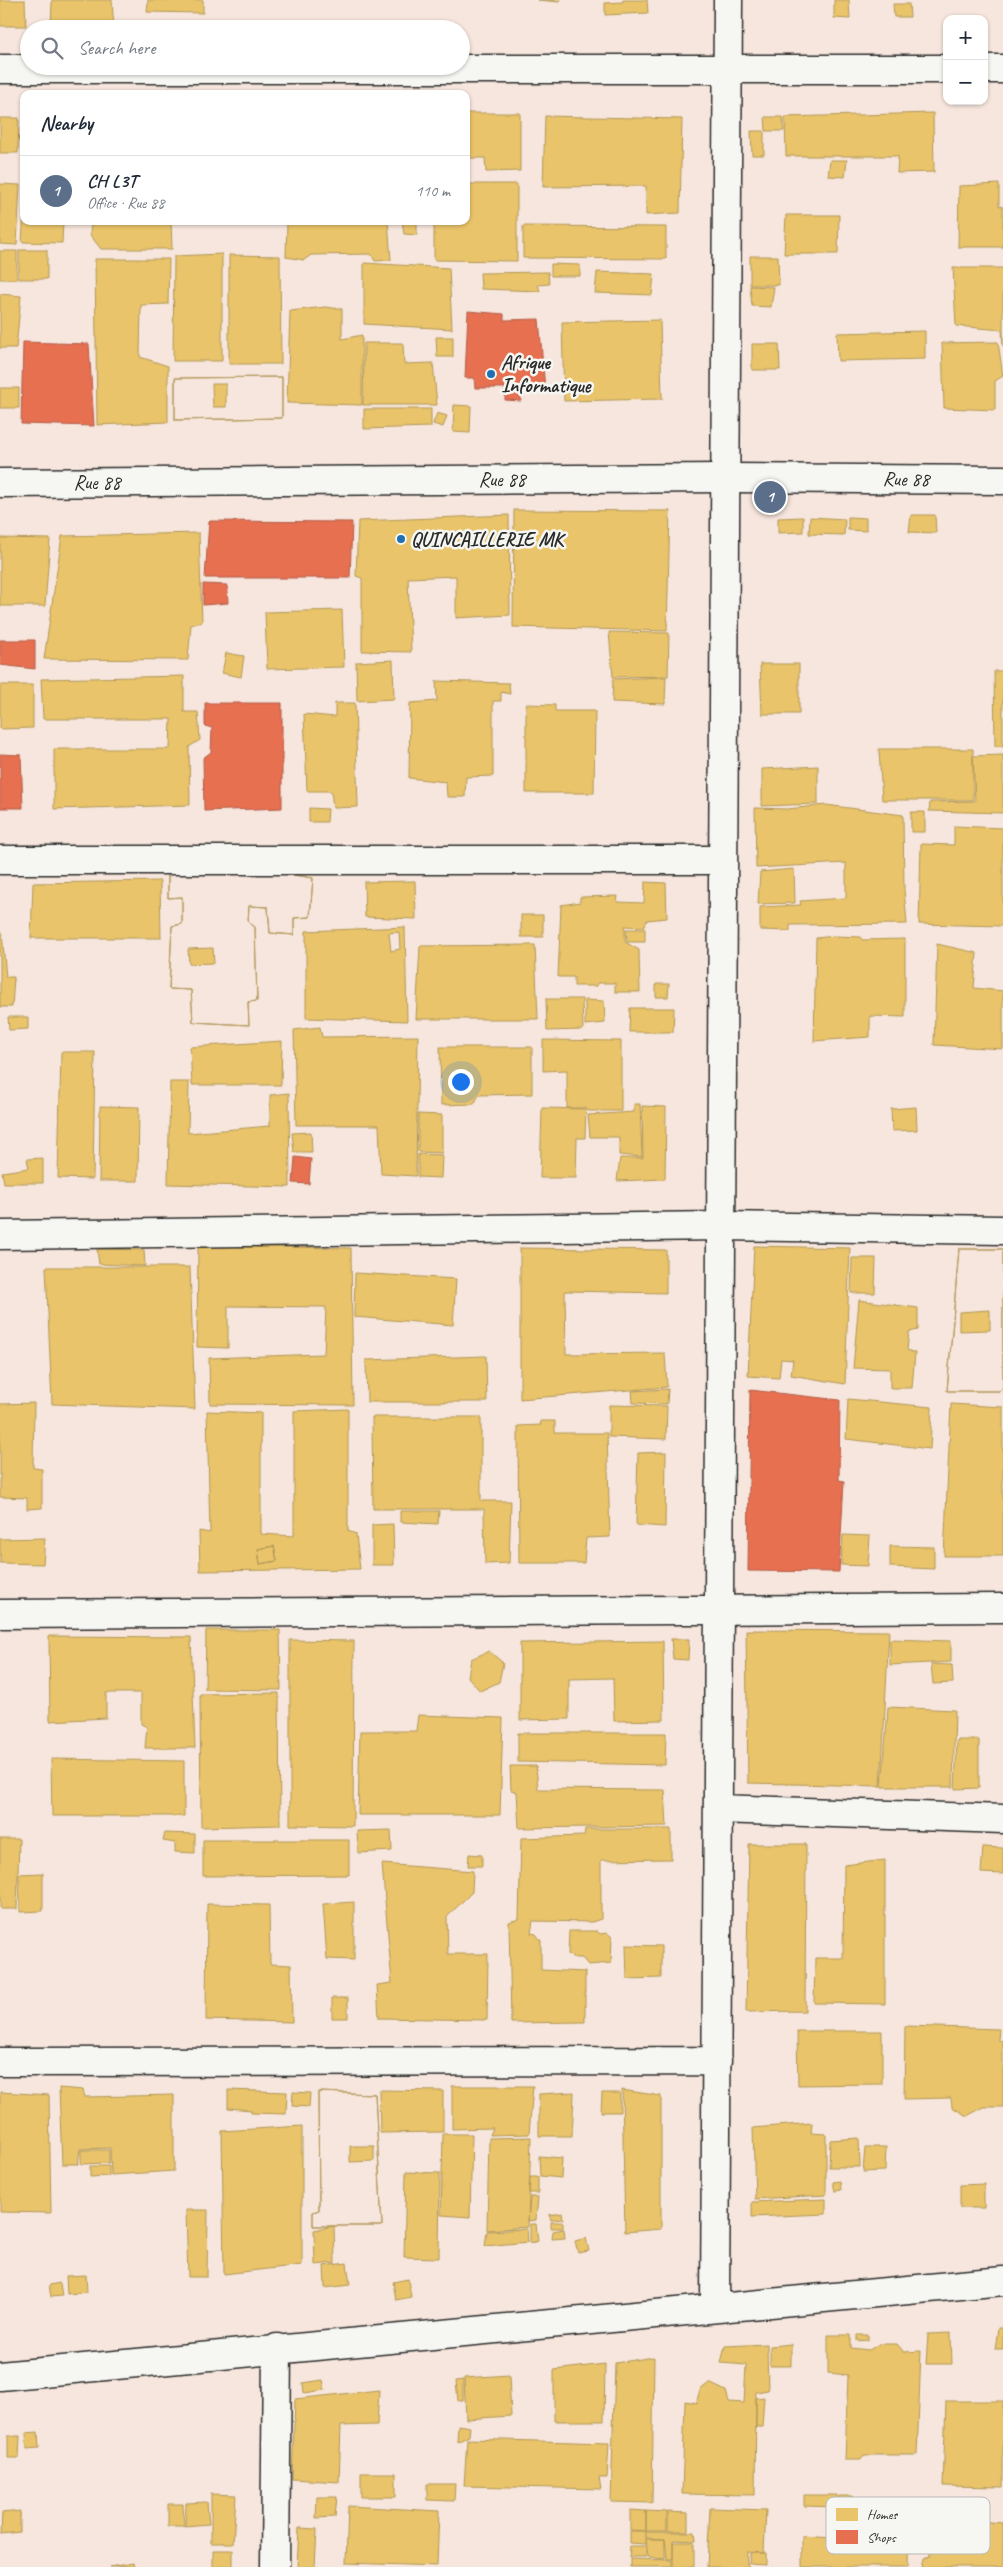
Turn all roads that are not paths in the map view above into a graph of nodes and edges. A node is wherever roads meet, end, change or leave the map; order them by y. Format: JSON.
{"nodes":[{"id":1,"x":728,"y":0,"type":"edge"},
{"id":2,"x":470,"y":69,"type":"edge"},
{"id":3,"x":727,"y":69,"type":"junction"},
{"id":4,"x":943,"y":69,"type":"edge"},
{"id":5,"x":988,"y":69,"type":"edge"},
{"id":6,"x":1003,"y":69,"type":"edge"},
{"id":7,"x":0,"y":70,"type":"edge"},
{"id":8,"x":20,"y":70,"type":"edge"},
{"id":9,"x":725,"y":478,"type":"junction"},
{"id":10,"x":1003,"y":480,"type":"edge"},
{"id":11,"x":0,"y":483,"type":"edge"},
{"id":12,"x":0,"y":860,"type":"edge"},
{"id":13,"x":723,"y":860,"type":"junction"},
{"id":14,"x":721,"y":1226,"type":"junction"},
{"id":15,"x":1003,"y":1230,"type":"edge"},
{"id":16,"x":0,"y":1235,"type":"edge"},
{"id":17,"x":1003,"y":1608,"type":"edge"},
{"id":18,"x":718,"y":1610,"type":"junction"},
{"id":19,"x":0,"y":1614,"type":"edge"},
{"id":20,"x":718,"y":1809,"type":"junction"},
{"id":21,"x":1003,"y":1819,"type":"edge"},
{"id":22,"x":716,"y":2061,"type":"junction"},
{"id":23,"x":0,"y":2062,"type":"edge"},
{"id":24,"x":1003,"y":2281,"type":"edge"},
{"id":25,"x":715,"y":2307,"type":"junction"},
{"id":26,"x":278,"y":2348,"type":"junction"},
{"id":27,"x":0,"y":2376,"type":"edge"},
{"id":28,"x":276,"y":2567,"type":"edge"}],
"edges":[{"from":1,"to":3,"type":"street"},
{"from":2,"to":3,"type":"street"},
{"from":3,"to":4,"type":"street"},
{"from":3,"to":9,"type":"street"},
{"from":5,"to":6,"type":"street"},
{"from":7,"to":8,"type":"street"},
{"from":9,"to":10,"type":"street","name":"Rue 88"},
{"from":9,"to":11,"type":"street","name":"Rue 88"},
{"from":9,"to":13,"type":"street"},
{"from":12,"to":13,"type":"street"},
{"from":13,"to":14,"type":"street"},
{"from":14,"to":15,"type":"street"},
{"from":14,"to":16,"type":"street"},
{"from":14,"to":18,"type":"street"},
{"from":17,"to":18,"type":"street"},
{"from":18,"to":19,"type":"street"},
{"from":18,"to":20,"type":"street"},
{"from":20,"to":21,"type":"street"},
{"from":20,"to":22,"type":"street"},
{"from":22,"to":23,"type":"street"},
{"from":22,"to":25,"type":"street"},
{"from":24,"to":25,"type":"street"},
{"from":25,"to":26,"type":"street"},
{"from":26,"to":27,"type":"street"},
{"from":26,"to":28,"type":"street"}]}
